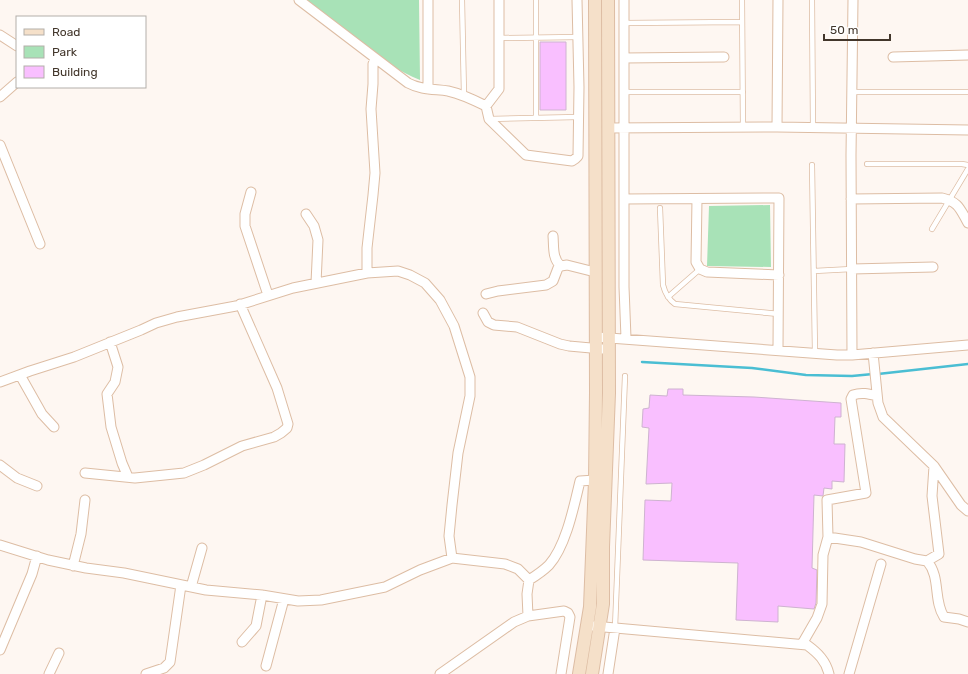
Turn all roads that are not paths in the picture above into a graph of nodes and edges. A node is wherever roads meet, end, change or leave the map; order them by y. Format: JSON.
{"nodes":[{"id":1,"x":299,"y":0,"type":"edge"},
{"id":2,"x":428,"y":0,"type":"edge"},
{"id":3,"x":462,"y":0,"type":"edge"},
{"id":4,"x":499,"y":0,"type":"edge"},
{"id":5,"x":536,"y":0,"type":"edge"},
{"id":6,"x":578,"y":0,"type":"edge"},
{"id":7,"x":595,"y":0,"type":"edge"},
{"id":8,"x":608,"y":0,"type":"edge"},
{"id":9,"x":624,"y":0,"type":"edge"},
{"id":10,"x":742,"y":0,"type":"edge"},
{"id":11,"x":778,"y":0,"type":"edge"},
{"id":12,"x":812,"y":0,"type":"edge"},
{"id":13,"x":853,"y":0,"type":"edge"},
{"id":14,"x":742,"y":22,"type":"junction"},
{"id":15,"x":624,"y":23,"type":"junction"},
{"id":16,"x":0,"y":35,"type":"edge"},
{"id":17,"x":536,"y":37,"type":"junction"},
{"id":18,"x":578,"y":37,"type":"junction"},
{"id":19,"x":499,"y":38,"type":"junction"},
{"id":20,"x":16,"y":45,"type":"edge"},
{"id":21,"x":968,"y":55,"type":"edge"},
{"id":22,"x":724,"y":57,"type":"dead end"},
{"id":23,"x":893,"y":57,"type":"dead end"},
{"id":24,"x":624,"y":58,"type":"junction"},
{"id":25,"x":375,"y":59,"type":"junction"},
{"id":26,"x":16,"y":83,"type":"edge"},
{"id":27,"x":428,"y":89,"type":"junction"},
{"id":28,"x":624,"y":92,"type":"junction"},
{"id":29,"x":743,"y":92,"type":"junction"},
{"id":30,"x":852,"y":92,"type":"junction"},
{"id":31,"x":968,"y":92,"type":"edge"},
{"id":32,"x":464,"y":95,"type":"junction"},
{"id":33,"x":0,"y":97,"type":"edge"},
{"id":34,"x":486,"y":106,"type":"junction"},
{"id":35,"x":578,"y":117,"type":"junction"},
{"id":36,"x":536,"y":118,"type":"junction"},
{"id":37,"x":489,"y":119,"type":"junction"},
{"id":38,"x":778,"y":127,"type":"junction"},
{"id":39,"x":609,"y":128,"type":"junction"},
{"id":40,"x":625,"y":128,"type":"junction"},
{"id":41,"x":743,"y":128,"type":"junction"},
{"id":42,"x":813,"y":128,"type":"junction"},
{"id":43,"x":851,"y":129,"type":"junction"},
{"id":44,"x":968,"y":130,"type":"edge"},
{"id":45,"x":0,"y":145,"type":"edge"},
{"id":46,"x":866,"y":164,"type":"dead end"},
{"id":47,"x":812,"y":165,"type":"dead end"},
{"id":48,"x":968,"y":165,"type":"edge"},
{"id":49,"x":968,"y":169,"type":"edge"},
{"id":50,"x":251,"y":192,"type":"dead end"},
{"id":51,"x":624,"y":199,"type":"junction"},
{"id":52,"x":697,"y":199,"type":"junction"},
{"id":53,"x":851,"y":199,"type":"junction"},
{"id":54,"x":950,"y":200,"type":"junction"},
{"id":55,"x":660,"y":208,"type":"dead end"},
{"id":56,"x":306,"y":214,"type":"dead end"},
{"id":57,"x":968,"y":223,"type":"edge"},
{"id":58,"x":932,"y":229,"type":"dead end"},
{"id":59,"x":553,"y":236,"type":"dead end"},
{"id":60,"x":40,"y":244,"type":"dead end"},
{"id":61,"x":560,"y":266,"type":"junction"},
{"id":62,"x":933,"y":267,"type":"dead end"},
{"id":63,"x":700,"y":269,"type":"junction"},
{"id":64,"x":852,"y":269,"type":"junction"},
{"id":65,"x":814,"y":271,"type":"junction"},
{"id":66,"x":595,"y":272,"type":"junction"},
{"id":67,"x":367,"y":273,"type":"junction"},
{"id":68,"x":779,"y":275,"type":"junction"},
{"id":69,"x":316,"y":283,"type":"junction"},
{"id":70,"x":486,"y":294,"type":"dead end"},
{"id":71,"x":268,"y":295,"type":"junction"},
{"id":72,"x":668,"y":297,"type":"junction"},
{"id":73,"x":240,"y":304,"type":"junction"},
{"id":74,"x":482,"y":313,"type":"dead end"},
{"id":75,"x":779,"y":314,"type":"junction"},
{"id":76,"x":626,"y":338,"type":"junction"},
{"id":77,"x":110,"y":342,"type":"junction"},
{"id":78,"x":596,"y":343,"type":"junction"},
{"id":79,"x":609,"y":343,"type":"junction"},
{"id":80,"x":968,"y":345,"type":"edge"},
{"id":81,"x":778,"y":350,"type":"junction"},
{"id":82,"x":815,"y":353,"type":"junction"},
{"id":83,"x":852,"y":355,"type":"junction"},
{"id":84,"x":874,"y":357,"type":"junction"},
{"id":85,"x":20,"y":375,"type":"junction"},
{"id":86,"x":625,"y":376,"type":"dead end"},
{"id":87,"x":0,"y":382,"type":"edge"},
{"id":88,"x":877,"y":393,"type":"junction"},
{"id":89,"x":54,"y":427,"type":"dead end"},
{"id":90,"x":0,"y":465,"type":"edge"},
{"id":91,"x":934,"y":466,"type":"junction"},
{"id":92,"x":85,"y":473,"type":"dead end"},
{"id":93,"x":128,"y":477,"type":"junction"},
{"id":94,"x":595,"y":480,"type":"junction"},
{"id":95,"x":37,"y":486,"type":"dead end"},
{"id":96,"x":85,"y":500,"type":"dead end"},
{"id":97,"x":968,"y":511,"type":"edge"},
{"id":98,"x":828,"y":537,"type":"junction"},
{"id":99,"x":0,"y":545,"type":"edge"},
{"id":100,"x":202,"y":548,"type":"dead end"},
{"id":101,"x":37,"y":556,"type":"junction"},
{"id":102,"x":452,"y":558,"type":"junction"},
{"id":103,"x":927,"y":561,"type":"junction"},
{"id":104,"x":881,"y":564,"type":"dead end"},
{"id":105,"x":73,"y":566,"type":"junction"},
{"id":106,"x":529,"y":580,"type":"junction"},
{"id":107,"x":180,"y":585,"type":"junction"},
{"id":108,"x":191,"y":587,"type":"junction"},
{"id":109,"x":262,"y":595,"type":"junction"},
{"id":110,"x":284,"y":599,"type":"junction"},
{"id":111,"x":528,"y":616,"type":"junction"},
{"id":112,"x":968,"y":622,"type":"edge"},
{"id":113,"x":587,"y":625,"type":"junction"},
{"id":114,"x":599,"y":627,"type":"junction"},
{"id":115,"x":615,"y":628,"type":"junction"},
{"id":116,"x":242,"y":642,"type":"dead end"},
{"id":117,"x":802,"y":644,"type":"junction"},
{"id":118,"x":0,"y":650,"type":"edge"},
{"id":119,"x":59,"y":653,"type":"dead end"},
{"id":120,"x":266,"y":666,"type":"dead end"},
{"id":121,"x":49,"y":674,"type":"edge"},
{"id":122,"x":146,"y":674,"type":"edge"},
{"id":123,"x":440,"y":674,"type":"edge"},
{"id":124,"x":561,"y":674,"type":"edge"},
{"id":125,"x":579,"y":674,"type":"edge"},
{"id":126,"x":592,"y":674,"type":"edge"},
{"id":127,"x":608,"y":674,"type":"edge"},
{"id":128,"x":829,"y":674,"type":"edge"},
{"id":129,"x":849,"y":674,"type":"edge"}],
"edges":[{"from":1,"to":25,"type":"street"},
{"from":2,"to":27,"type":"street"},
{"from":3,"to":32,"type":"lane"},
{"from":4,"to":19,"type":"street"},
{"from":5,"to":17,"type":"lane"},
{"from":6,"to":18,"type":"street"},
{"from":7,"to":66,"type":"street"},
{"from":8,"to":39,"type":"street"},
{"from":9,"to":15,"type":"street"},
{"from":10,"to":14,"type":"lane"},
{"from":11,"to":38,"type":"street"},
{"from":12,"to":42,"type":"lane"},
{"from":13,"to":30,"type":"street"},
{"from":14,"to":15,"type":"lane"},
{"from":14,"to":29,"type":"lane"},
{"from":15,"to":24,"type":"street"},
{"from":16,"to":20,"type":"street"},
{"from":17,"to":18,"type":"lane"},
{"from":17,"to":19,"type":"lane"},
{"from":17,"to":36,"type":"lane"},
{"from":18,"to":35,"type":"street"},
{"from":19,"to":34,"type":"street"},
{"from":21,"to":23,"type":"street"},
{"from":22,"to":24,"type":"street"},
{"from":24,"to":28,"type":"street"},
{"from":25,"to":27,"type":"street"},
{"from":25,"to":67,"type":"street"},
{"from":26,"to":33,"type":"street"},
{"from":27,"to":32,"type":"street"},
{"from":28,"to":29,"type":"lane"},
{"from":28,"to":40,"type":"street"},
{"from":29,"to":41,"type":"lane"},
{"from":30,"to":31,"type":"lane"},
{"from":30,"to":43,"type":"street"},
{"from":32,"to":34,"type":"street"},
{"from":34,"to":37,"type":"street"},
{"from":35,"to":36,"type":"lane"},
{"from":35,"to":37,"type":"street"},
{"from":36,"to":37,"type":"lane"},
{"from":38,"to":41,"type":"street"},
{"from":38,"to":42,"type":"street"},
{"from":39,"to":40,"type":"street"},
{"from":39,"to":79,"type":"street"},
{"from":40,"to":41,"type":"street"},
{"from":40,"to":51,"type":"street"},
{"from":42,"to":43,"type":"street"},
{"from":43,"to":44,"type":"street"},
{"from":43,"to":53,"type":"street"},
{"from":45,"to":60,"type":"street"},
{"from":46,"to":48,"type":"lane"},
{"from":47,"to":65,"type":"lane"},
{"from":49,"to":54,"type":"lane"},
{"from":50,"to":71,"type":"street"},
{"from":51,"to":52,"type":"street"},
{"from":51,"to":76,"type":"street"},
{"from":52,"to":63,"type":"street"},
{"from":52,"to":68,"type":"street"},
{"from":53,"to":54,"type":"street"},
{"from":53,"to":64,"type":"street"},
{"from":54,"to":57,"type":"street"},
{"from":54,"to":58,"type":"lane"},
{"from":55,"to":72,"type":"lane"},
{"from":56,"to":69,"type":"street"},
{"from":59,"to":61,"type":"street"},
{"from":61,"to":66,"type":"street"},
{"from":61,"to":70,"type":"street"},
{"from":62,"to":64,"type":"street"},
{"from":63,"to":68,"type":"street"},
{"from":63,"to":72,"type":"lane"},
{"from":64,"to":65,"type":"lane"},
{"from":64,"to":83,"type":"street"},
{"from":65,"to":82,"type":"lane"},
{"from":66,"to":78,"type":"street"},
{"from":67,"to":69,"type":"street"},
{"from":67,"to":102,"type":"street"},
{"from":68,"to":75,"type":"street"},
{"from":69,"to":71,"type":"street"},
{"from":71,"to":73,"type":"street"},
{"from":72,"to":75,"type":"lane"},
{"from":73,"to":77,"type":"street"},
{"from":73,"to":93,"type":"street"},
{"from":74,"to":78,"type":"street"},
{"from":75,"to":81,"type":"street"},
{"from":76,"to":79,"type":"street"},
{"from":76,"to":81,"type":"street"},
{"from":77,"to":85,"type":"street"},
{"from":77,"to":93,"type":"street"},
{"from":78,"to":79,"type":"street"},
{"from":78,"to":94,"type":"street"},
{"from":79,"to":114,"type":"street"},
{"from":80,"to":84,"type":"street"},
{"from":81,"to":82,"type":"street"},
{"from":82,"to":83,"type":"street"},
{"from":83,"to":84,"type":"street"},
{"from":84,"to":88,"type":"street"},
{"from":85,"to":87,"type":"street"},
{"from":85,"to":89,"type":"street"},
{"from":86,"to":115,"type":"lane"},
{"from":88,"to":91,"type":"street"},
{"from":88,"to":98,"type":"street"},
{"from":90,"to":95,"type":"street"},
{"from":91,"to":97,"type":"street"},
{"from":91,"to":103,"type":"street"},
{"from":92,"to":93,"type":"street"},
{"from":94,"to":106,"type":"street"},
{"from":94,"to":113,"type":"street"},
{"from":96,"to":105,"type":"street"},
{"from":98,"to":103,"type":"street"},
{"from":98,"to":117,"type":"street"},
{"from":99,"to":101,"type":"street"},
{"from":100,"to":108,"type":"street"},
{"from":101,"to":105,"type":"street"},
{"from":101,"to":118,"type":"street"},
{"from":102,"to":106,"type":"street"},
{"from":102,"to":110,"type":"street"},
{"from":103,"to":112,"type":"street"},
{"from":104,"to":129,"type":"street"},
{"from":105,"to":107,"type":"street"},
{"from":106,"to":111,"type":"street"},
{"from":107,"to":108,"type":"street"},
{"from":107,"to":122,"type":"street"},
{"from":108,"to":109,"type":"street"},
{"from":109,"to":110,"type":"street"},
{"from":109,"to":116,"type":"street"},
{"from":110,"to":120,"type":"street"},
{"from":111,"to":123,"type":"street"},
{"from":111,"to":124,"type":"street"},
{"from":113,"to":114,"type":"street"},
{"from":113,"to":125,"type":"street"},
{"from":114,"to":115,"type":"street"},
{"from":114,"to":126,"type":"street"},
{"from":115,"to":117,"type":"street"},
{"from":115,"to":127,"type":"street"},
{"from":117,"to":128,"type":"street"},
{"from":119,"to":121,"type":"street"}]}
